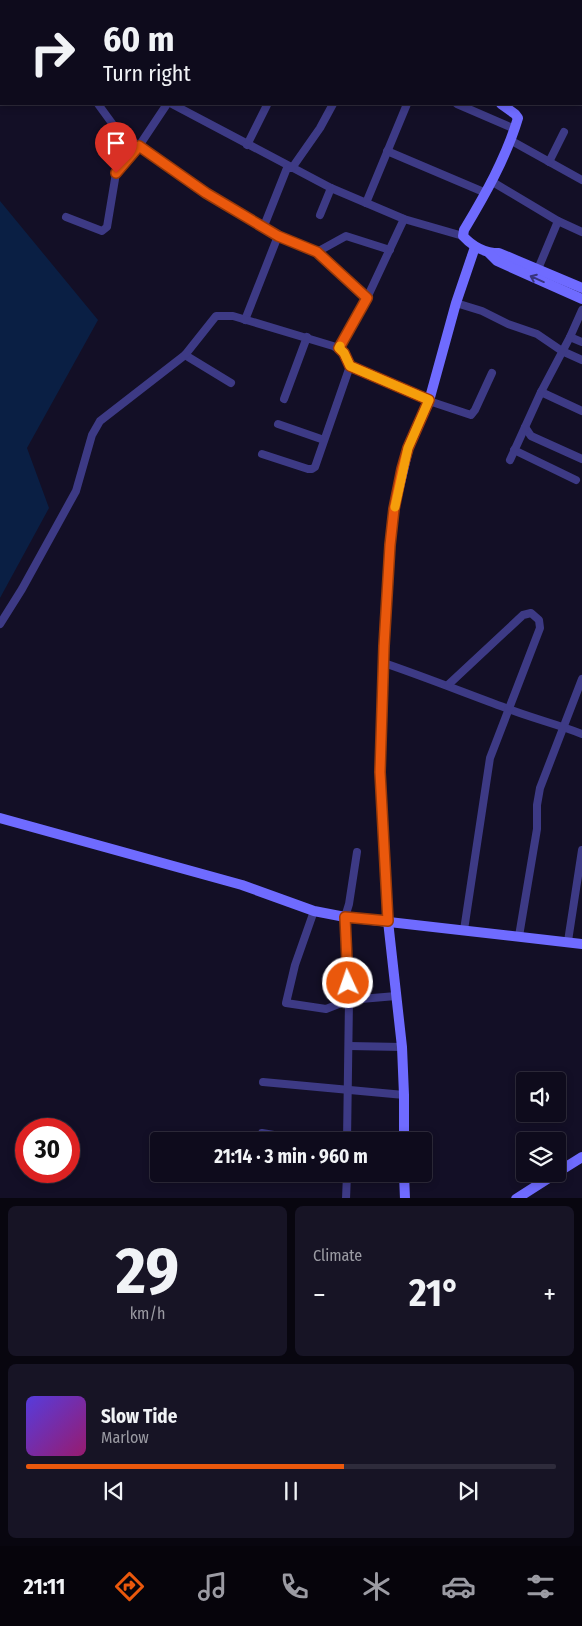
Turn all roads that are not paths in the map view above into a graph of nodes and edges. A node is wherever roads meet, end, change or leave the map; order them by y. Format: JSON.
{"nodes":[{"id":1,"x":99,"y":105,"type":"edge"},
{"id":2,"x":166,"y":105,"type":"edge"},
{"id":3,"x":174,"y":105,"type":"edge"},
{"id":4,"x":268,"y":105,"type":"dead end"},
{"id":5,"x":332,"y":105,"type":"edge"},
{"id":6,"x":407,"y":105,"type":"edge"},
{"id":7,"x":459,"y":105,"type":"edge"},
{"id":8,"x":502,"y":105,"type":"edge"},
{"id":9,"x":515,"y":129,"type":"junction"},
{"id":10,"x":564,"y":132,"type":"dead end"},
{"id":11,"x":510,"y":140,"type":"junction"},
{"id":12,"x":247,"y":144,"type":"junction"},
{"id":13,"x":139,"y":146,"type":"junction"},
{"id":14,"x":387,"y":152,"type":"junction"},
{"id":15,"x":549,"y":162,"type":"junction"},
{"id":16,"x":292,"y":168,"type":"junction"},
{"id":17,"x":582,"y":180,"type":"edge"},
{"id":18,"x":490,"y":181,"type":"junction"},
{"id":19,"x":331,"y":188,"type":"junction"},
{"id":20,"x":486,"y":193,"type":"junction"},
{"id":21,"x":366,"y":203,"type":"junction"},
{"id":22,"x":320,"y":216,"type":"dead end"},
{"id":23,"x":66,"y":217,"type":"dead end"},
{"id":24,"x":404,"y":219,"type":"junction"},
{"id":25,"x":558,"y":221,"type":"junction"},
{"id":26,"x":264,"y":226,"type":"junction"},
{"id":27,"x":582,"y":232,"type":"edge"},
{"id":28,"x":278,"y":236,"type":"junction"},
{"id":29,"x":462,"y":236,"type":"junction"},
{"id":30,"x":475,"y":247,"type":"junction"},
{"id":31,"x":390,"y":250,"type":"junction"},
{"id":32,"x":317,"y":252,"type":"junction"},
{"id":33,"x":494,"y":253,"type":"junction"},
{"id":34,"x":538,"y":269,"type":"junction"},
{"id":35,"x":582,"y":288,"type":"edge"},
{"id":36,"x":367,"y":298,"type":"junction"},
{"id":37,"x":582,"y":298,"type":"edge"},
{"id":38,"x":456,"y":303,"type":"junction"},
{"id":39,"x":582,"y":310,"type":"edge"},
{"id":40,"x":245,"y":320,"type":"junction"},
{"id":41,"x":307,"y":337,"type":"junction"},
{"id":42,"x":570,"y":337,"type":"junction"},
{"id":43,"x":582,"y":342,"type":"edge"},
{"id":44,"x":339,"y":348,"type":"junction"},
{"id":45,"x":562,"y":352,"type":"junction"},
{"id":46,"x":185,"y":355,"type":"junction"},
{"id":47,"x":582,"y":360,"type":"edge"},
{"id":48,"x":350,"y":366,"type":"junction"},
{"id":49,"x":492,"y":373,"type":"dead end"},
{"id":50,"x":231,"y":383,"type":"dead end"},
{"id":51,"x":541,"y":392,"type":"junction"},
{"id":52,"x":284,"y":399,"type":"dead end"},
{"id":53,"x":429,"y":400,"type":"junction"},
{"id":54,"x":582,"y":411,"type":"edge"},
{"id":55,"x":278,"y":424,"type":"dead end"},
{"id":56,"x":526,"y":427,"type":"junction"},
{"id":57,"x":324,"y":440,"type":"junction"},
{"id":58,"x":514,"y":450,"type":"junction"},
{"id":59,"x":262,"y":454,"type":"dead end"},
{"id":60,"x":582,"y":459,"type":"edge"},
{"id":61,"x":510,"y":460,"type":"dead end"},
{"id":62,"x":576,"y":480,"type":"dead end"},
{"id":63,"x":0,"y":624,"type":"edge"},
{"id":64,"x":384,"y":663,"type":"junction"},
{"id":65,"x":582,"y":679,"type":"edge"},
{"id":66,"x":448,"y":685,"type":"junction"},
{"id":67,"x":508,"y":709,"type":"junction"},
{"id":68,"x":563,"y":726,"type":"junction"},
{"id":69,"x":582,"y":734,"type":"edge"},
{"id":70,"x":0,"y":818,"type":"edge"},
{"id":71,"x":582,"y":850,"type":"edge"},
{"id":72,"x":357,"y":852,"type":"dead end"},
{"id":73,"x":314,"y":911,"type":"junction"},
{"id":74,"x":345,"y":917,"type":"junction"},
{"id":75,"x":388,"y":921,"type":"junction"},
{"id":76,"x":464,"y":930,"type":"junction"},
{"id":77,"x":519,"y":936,"type":"junction"},
{"id":78,"x":568,"y":941,"type":"junction"},
{"id":79,"x":582,"y":944,"type":"edge"},
{"id":80,"x":396,"y":996,"type":"junction"},
{"id":81,"x":349,"y":1000,"type":"junction"},
{"id":82,"x":349,"y":1046,"type":"junction"},
{"id":83,"x":402,"y":1047,"type":"junction"},
{"id":84,"x":263,"y":1082,"type":"dead end"},
{"id":85,"x":348,"y":1091,"type":"junction"},
{"id":86,"x":404,"y":1095,"type":"junction"},
{"id":87,"x":347,"y":1132,"type":"edge"},
{"id":88,"x":404,"y":1132,"type":"edge"},
{"id":89,"x":582,"y":1157,"type":"edge"},
{"id":90,"x":566,"y":1167,"type":"edge"},
{"id":91,"x":346,"y":1182,"type":"edge"},
{"id":92,"x":404,"y":1182,"type":"edge"},
{"id":93,"x":542,"y":1182,"type":"edge"},
{"id":94,"x":346,"y":1198,"type":"edge"},
{"id":95,"x":405,"y":1198,"type":"edge"},
{"id":96,"x":516,"y":1198,"type":"edge"}],
"edges":[{"from":1,"to":13,"type":"street"},
{"from":2,"to":13,"type":"street"},
{"from":3,"to":12,"type":"street"},
{"from":4,"to":12,"type":"street"},
{"from":5,"to":16,"type":"street"},
{"from":6,"to":14,"type":"street"},
{"from":7,"to":9,"type":"street"},
{"from":8,"to":9,"type":"street"},
{"from":9,"to":11,"type":"street"},
{"from":10,"to":15,"type":"street"},
{"from":11,"to":15,"type":"street"},
{"from":11,"to":18,"type":"street"},
{"from":12,"to":16,"type":"street"},
{"from":13,"to":23,"type":"street"},
{"from":13,"to":26,"type":"street"},
{"from":14,"to":20,"type":"street"},
{"from":14,"to":21,"type":"street"},
{"from":15,"to":17,"type":"street"},
{"from":16,"to":19,"type":"street"},
{"from":16,"to":26,"type":"street"},
{"from":18,"to":20,"type":"street"},
{"from":18,"to":25,"type":"street"},
{"from":19,"to":21,"type":"street"},
{"from":19,"to":22,"type":"street"},
{"from":20,"to":29,"type":"street"},
{"from":21,"to":24,"type":"street"},
{"from":24,"to":29,"type":"street"},
{"from":24,"to":31,"type":"street"},
{"from":25,"to":27,"type":"street"},
{"from":25,"to":34,"type":"street"},
{"from":26,"to":28,"type":"street"},
{"from":28,"to":32,"type":"street"},
{"from":28,"to":40,"type":"street"},
{"from":29,"to":30,"type":"street"},
{"from":30,"to":33,"type":"street"},
{"from":30,"to":38,"type":"street"},
{"from":31,"to":32,"type":"street"},
{"from":31,"to":36,"type":"street"},
{"from":32,"to":36,"type":"street"},
{"from":33,"to":34,"type":"street"},
{"from":37,"to":33,"type":"street","one_way":true},
{"from":34,"to":35,"type":"street"},
{"from":36,"to":44,"type":"street"},
{"from":38,"to":45,"type":"street"},
{"from":38,"to":53,"type":"street"},
{"from":39,"to":42,"type":"street"},
{"from":40,"to":41,"type":"street"},
{"from":40,"to":46,"type":"street"},
{"from":41,"to":44,"type":"street"},
{"from":41,"to":52,"type":"street"},
{"from":42,"to":43,"type":"street"},
{"from":42,"to":45,"type":"street"},
{"from":44,"to":48,"type":"street"},
{"from":45,"to":47,"type":"street"},
{"from":45,"to":51,"type":"street"},
{"from":46,"to":50,"type":"street"},
{"from":46,"to":63,"type":"street"},
{"from":48,"to":53,"type":"street"},
{"from":48,"to":57,"type":"street"},
{"from":49,"to":53,"type":"street"},
{"from":51,"to":54,"type":"street"},
{"from":51,"to":56,"type":"street"},
{"from":53,"to":64,"type":"street"},
{"from":55,"to":57,"type":"street"},
{"from":56,"to":58,"type":"street"},
{"from":56,"to":60,"type":"street"},
{"from":57,"to":59,"type":"street"},
{"from":58,"to":61,"type":"street"},
{"from":58,"to":62,"type":"street"},
{"from":64,"to":66,"type":"street"},
{"from":64,"to":75,"type":"street"},
{"from":65,"to":68,"type":"street"},
{"from":66,"to":67,"type":"street"},
{"from":66,"to":67,"type":"street"},
{"from":67,"to":68,"type":"street"},
{"from":67,"to":76,"type":"street"},
{"from":68,"to":69,"type":"street"},
{"from":68,"to":77,"type":"street"},
{"from":70,"to":73,"type":"street"},
{"from":71,"to":78,"type":"street"},
{"from":72,"to":74,"type":"street"},
{"from":73,"to":74,"type":"street"},
{"from":73,"to":81,"type":"street"},
{"from":74,"to":75,"type":"street"},
{"from":74,"to":81,"type":"street"},
{"from":75,"to":76,"type":"street"},
{"from":75,"to":80,"type":"street"},
{"from":76,"to":77,"type":"street"},
{"from":77,"to":78,"type":"street"},
{"from":78,"to":79,"type":"street"},
{"from":80,"to":81,"type":"street"},
{"from":80,"to":83,"type":"street"},
{"from":81,"to":82,"type":"street"},
{"from":82,"to":83,"type":"street"},
{"from":82,"to":85,"type":"street"},
{"from":83,"to":86,"type":"street"},
{"from":84,"to":85,"type":"street"},
{"from":85,"to":86,"type":"street"},
{"from":85,"to":87,"type":"street"},
{"from":86,"to":88,"type":"street"},
{"from":89,"to":90,"type":"street"},
{"from":91,"to":94,"type":"street"},
{"from":92,"to":95,"type":"street"},
{"from":93,"to":96,"type":"street"}]}
